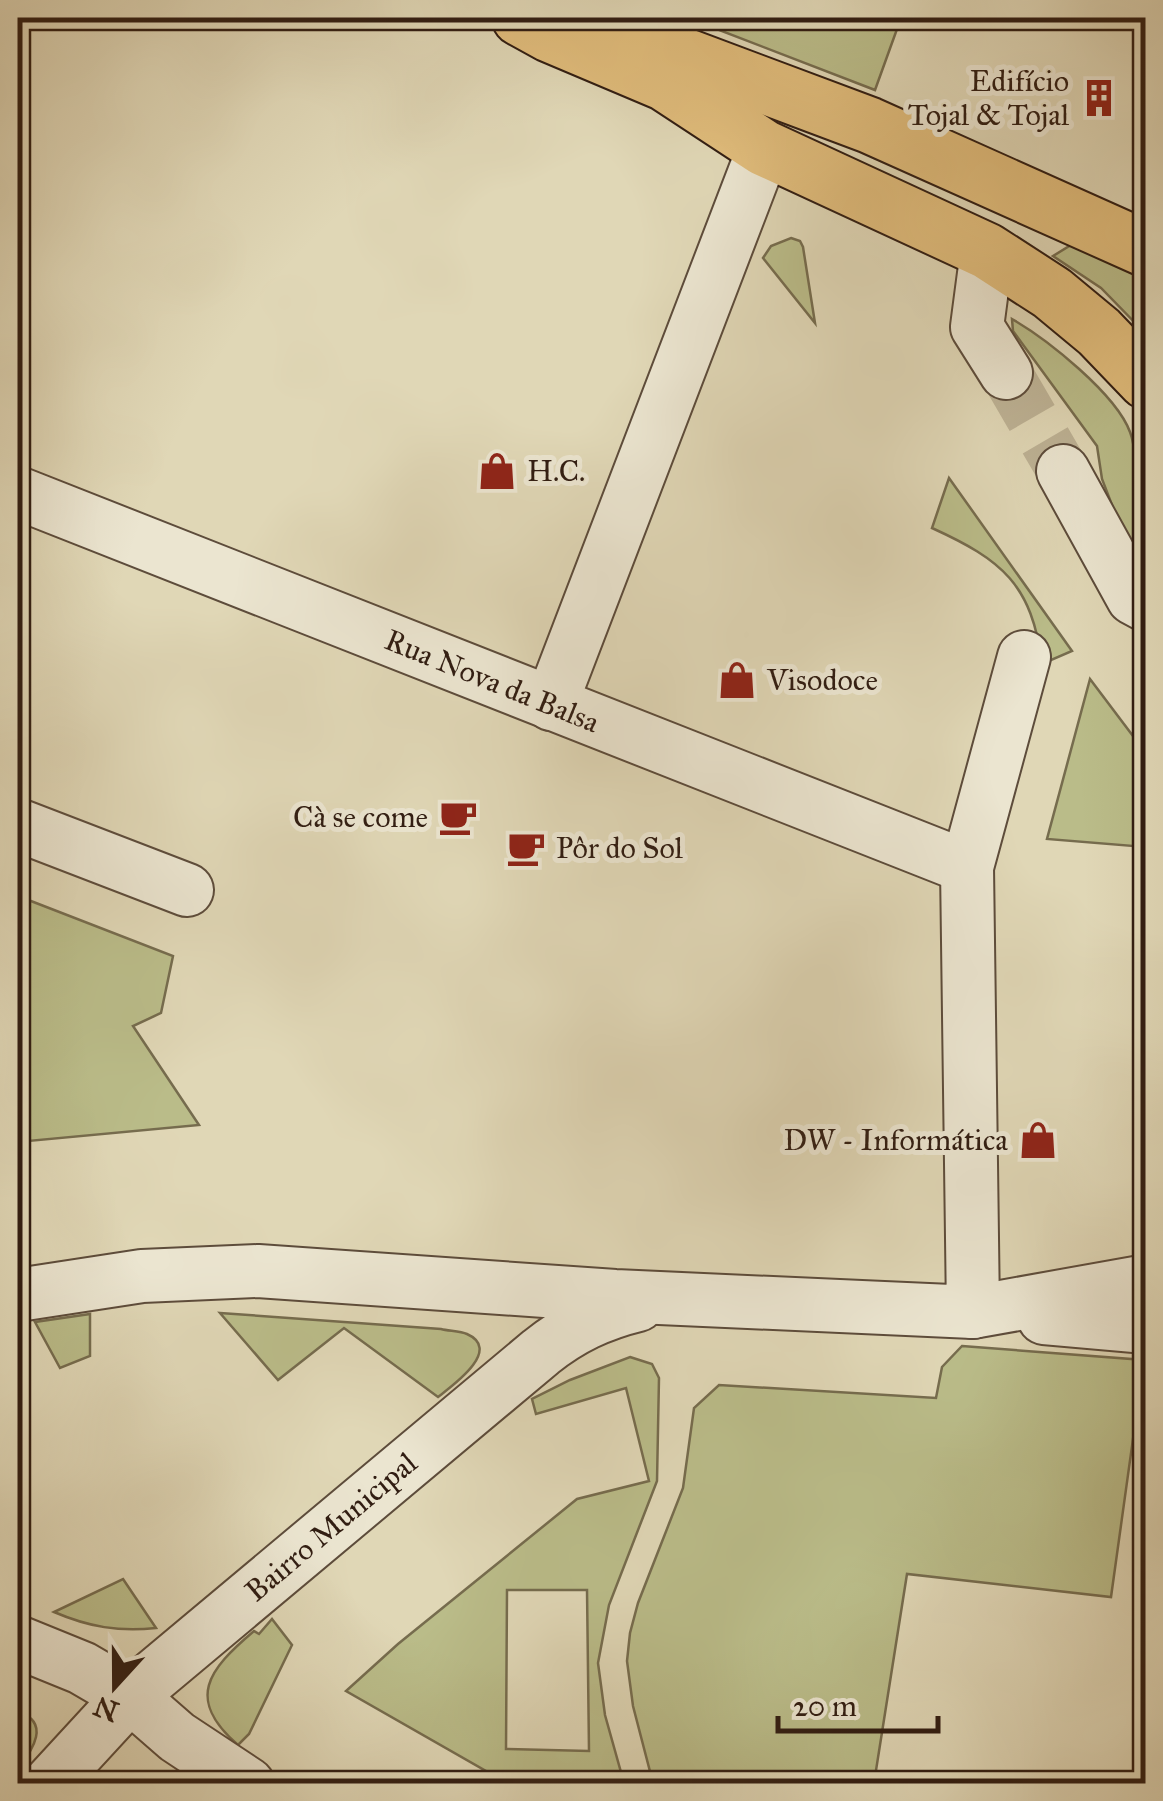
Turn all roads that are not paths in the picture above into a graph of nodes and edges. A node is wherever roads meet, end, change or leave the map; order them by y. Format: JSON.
{"nodes":[{"id":1,"x":520,"y":18,"type":"edge"},
{"id":2,"x":585,"y":18,"type":"edge"},
{"id":3,"x":764,"y":148,"type":"junction"},
{"id":4,"x":1024,"y":195,"type":"junction"},
{"id":5,"x":1136,"y":241,"type":"edge"},
{"id":6,"x":987,"y":251,"type":"junction"},
{"id":7,"x":1006,"y":372,"type":"tunnel mouth"},
{"id":8,"x":1146,"y":381,"type":"edge"},
{"id":9,"x":1063,"y":471,"type":"tunnel mouth"},
{"id":10,"x":18,"y":492,"type":"edge"},
{"id":11,"x":1146,"y":605,"type":"edge"},
{"id":12,"x":1024,"y":657,"type":"dead end"},
{"id":13,"x":551,"y":704,"type":"junction"},
{"id":14,"x":18,"y":824,"type":"edge"},
{"id":15,"x":968,"y":867,"type":"junction"},
{"id":16,"x":187,"y":890,"type":"dead end"},
{"id":17,"x":1146,"y":1281,"type":"edge"},
{"id":18,"x":528,"y":1290,"type":"junction"},
{"id":19,"x":18,"y":1295,"type":"edge"},
{"id":20,"x":664,"y":1298,"type":"junction"},
{"id":21,"x":972,"y":1312,"type":"junction"},
{"id":22,"x":1146,"y":1327,"type":"edge"},
{"id":23,"x":541,"y":1352,"type":"junction"},
{"id":24,"x":20,"y":1642,"type":"edge"},
{"id":25,"x":130,"y":1696,"type":"junction"},
{"id":26,"x":49,"y":1784,"type":"edge"},
{"id":27,"x":248,"y":1784,"type":"edge"}],
"edges":[{"from":1,"to":3,"type":"main road"},
{"from":2,"to":4,"type":"main road"},
{"from":3,"to":4,"type":"main road"},
{"from":3,"to":6,"type":"main road"},
{"from":3,"to":13,"type":"street"},
{"from":4,"to":5,"type":"main road"},
{"from":6,"to":7,"type":"street"},
{"from":6,"to":8,"type":"main road"},
{"from":9,"to":11,"type":"street"},
{"from":10,"to":13,"type":"street","name":"Rua Nova da Balsa"},
{"from":12,"to":15,"type":"street"},
{"from":13,"to":15,"type":"street","name":"Rua Nova da Balsa"},
{"from":14,"to":16,"type":"street"},
{"from":15,"to":21,"type":"street"},
{"from":17,"to":21,"type":"street"},
{"from":18,"to":19,"type":"street"},
{"from":18,"to":20,"type":"street"},
{"from":18,"to":23,"type":"street"},
{"from":20,"to":21,"type":"street"},
{"from":20,"to":23,"type":"street","name":"Bairro Municipal"},
{"from":21,"to":22,"type":"street"},
{"from":23,"to":25,"type":"street","name":"Bairro Municipal"},
{"from":24,"to":25,"type":"street"},
{"from":25,"to":26,"type":"street","name":"Bairro Municipal"},
{"from":25,"to":27,"type":"street"}]}
